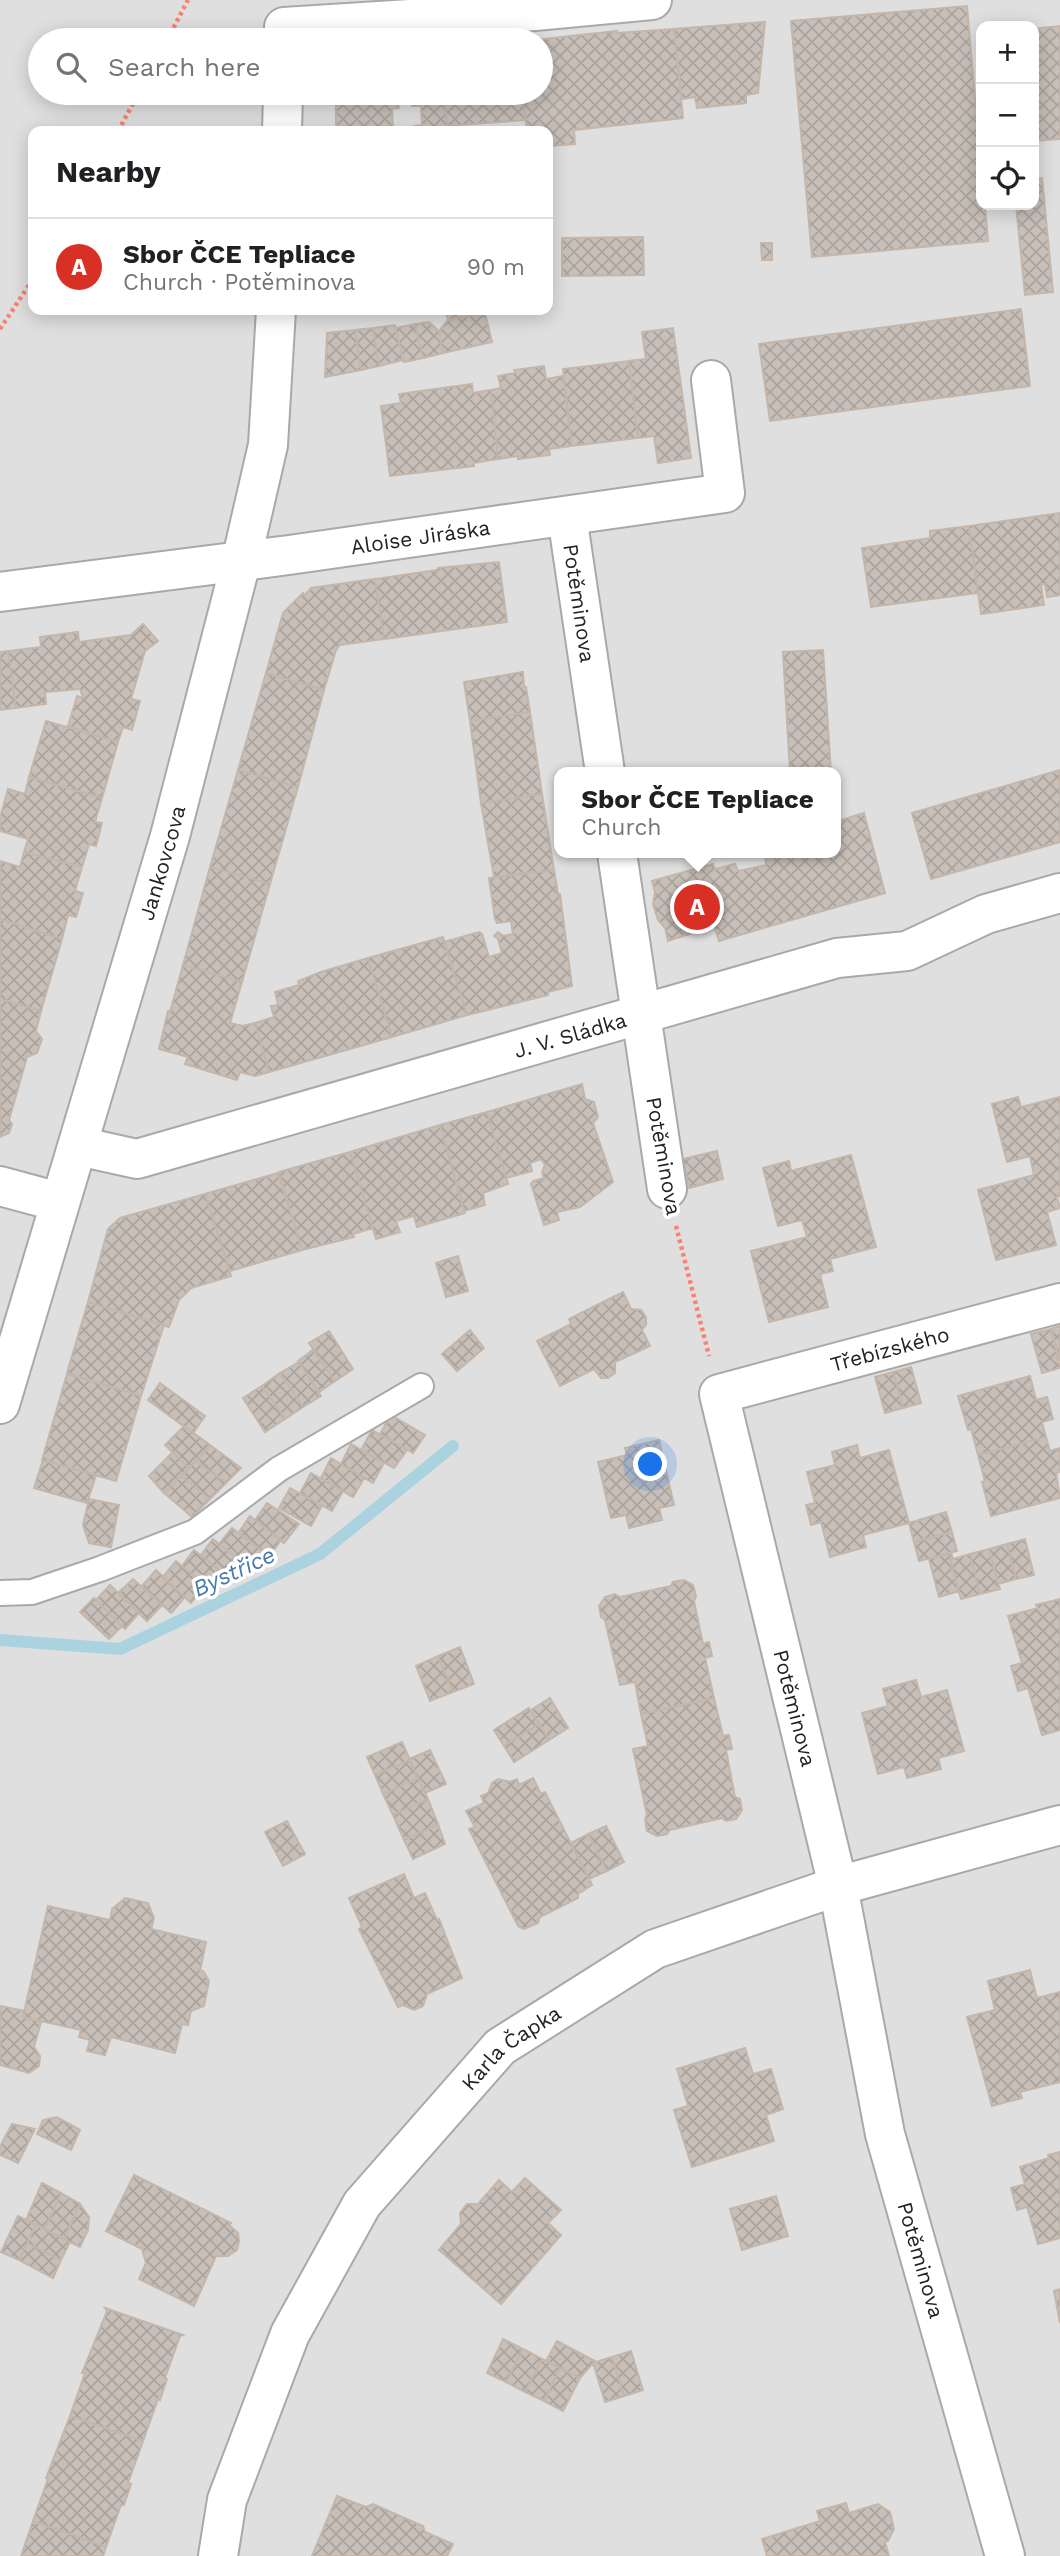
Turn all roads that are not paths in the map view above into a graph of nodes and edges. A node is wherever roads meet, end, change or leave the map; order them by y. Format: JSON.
{"nodes":[{"id":1,"x":652,"y":0,"type":"edge"},
{"id":2,"x":353,"y":12,"type":"edge"},
{"id":3,"x":283,"y":22,"type":"edge"},
{"id":4,"x":283,"y":105,"type":"edge"},
{"id":5,"x":282,"y":126,"type":"edge"},
{"id":6,"x":276,"y":315,"type":"edge"},
{"id":7,"x":711,"y":380,"type":"dead end"},
{"id":8,"x":567,"y":516,"type":"junction"},
{"id":9,"x":242,"y":562,"type":"junction"},
{"id":10,"x":0,"y":592,"type":"edge"},
{"id":11,"x":604,"y":767,"type":"edge"},
{"id":12,"x":618,"y":858,"type":"edge"},
{"id":13,"x":1060,"y":893,"type":"edge"},
{"id":14,"x":640,"y":1015,"type":"junction"},
{"id":15,"x":78,"y":1146,"type":"junction"},
{"id":16,"x":0,"y":1186,"type":"edge"},
{"id":17,"x":667,"y":1189,"type":"road end"},
{"id":18,"x":59,"y":1202,"type":"junction"},
{"id":19,"x":1060,"y":1303,"type":"edge"},
{"id":20,"x":421,"y":1386,"type":"dead end"},
{"id":21,"x":719,"y":1394,"type":"joint"},
{"id":22,"x":0,"y":1404,"type":"edge"},
{"id":23,"x":0,"y":1593,"type":"edge"},
{"id":24,"x":1060,"y":1825,"type":"edge"},
{"id":25,"x":838,"y":1886,"type":"junction"},
{"id":26,"x":218,"y":2556,"type":"edge"},
{"id":27,"x":1005,"y":2556,"type":"edge"}],
"edges":[{"from":1,"to":2,"type":"street"},
{"from":2,"to":3,"type":"street"},
{"from":4,"to":5,"type":"street"},
{"from":6,"to":9,"type":"street","name":"Jankovcova"},
{"from":7,"to":8,"type":"street","name":"Aloise Jiráska"},
{"from":8,"to":9,"type":"street","name":"Aloise Jiráska"},
{"from":8,"to":11,"type":"street","name":"Potěminova"},
{"from":9,"to":10,"type":"street","name":"Aloise Jiráska"},
{"from":9,"to":15,"type":"street","name":"Jankovcova"},
{"from":12,"to":14,"type":"street","name":"Potěminova"},
{"from":13,"to":14,"type":"street","name":"J. V. Sládka"},
{"from":14,"to":15,"type":"street","name":"J. V. Sládka"},
{"from":14,"to":17,"type":"street","name":"Potěminova"},
{"from":15,"to":18,"type":"street","name":"Jankovcova"},
{"from":16,"to":18,"type":"street"},
{"from":18,"to":22,"type":"street","name":"Jankovcova"},
{"from":19,"to":21,"type":"street","name":"Třebízského"},
{"from":20,"to":23,"type":"lane"},
{"from":21,"to":25,"type":"street","name":"Potěminova"},
{"from":24,"to":25,"type":"street","name":"Karla Čapka"},
{"from":25,"to":26,"type":"street","name":"Karla Čapka"},
{"from":25,"to":27,"type":"street","name":"Potěminova"}]}
